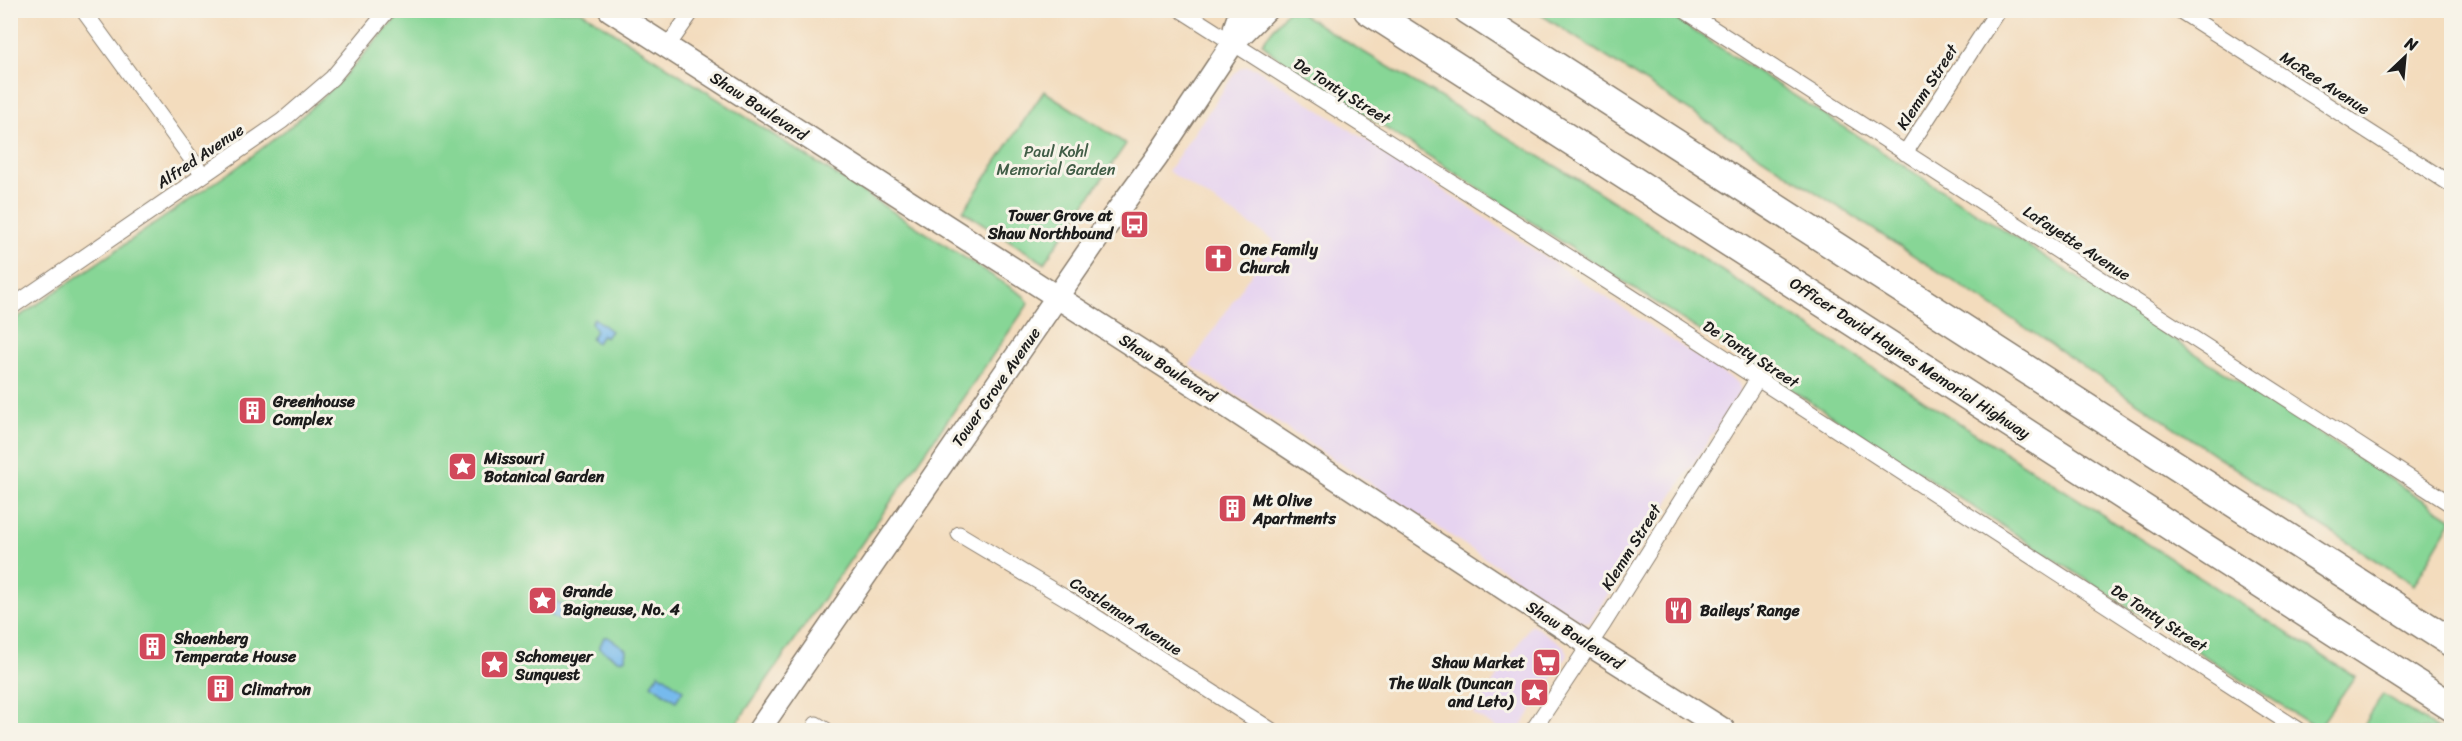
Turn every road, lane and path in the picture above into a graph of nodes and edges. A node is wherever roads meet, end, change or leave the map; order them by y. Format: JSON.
{"nodes":[{"id":1,"x":83,"y":10,"type":"edge"},
{"id":2,"x":388,"y":10,"type":"edge"},
{"id":3,"x":610,"y":10,"type":"edge"},
{"id":4,"x":693,"y":10,"type":"edge"},
{"id":5,"x":1181,"y":10,"type":"edge"},
{"id":6,"x":1241,"y":10,"type":"edge"},
{"id":7,"x":1266,"y":10,"type":"edge"},
{"id":8,"x":1368,"y":10,"type":"edge"},
{"id":9,"x":1468,"y":10,"type":"edge"},
{"id":10,"x":1684,"y":10,"type":"edge"},
{"id":11,"x":1998,"y":10,"type":"edge"},
{"id":12,"x":2179,"y":10,"type":"edge"},
{"id":13,"x":1233,"y":43,"type":"junction"},
{"id":14,"x":667,"y":47,"type":"junction"},
{"id":15,"x":1905,"y":153,"type":"junction"},
{"id":16,"x":203,"y":175,"type":"junction"},
{"id":17,"x":2451,"y":185,"type":"edge"},
{"id":18,"x":1057,"y":297,"type":"junction"},
{"id":19,"x":10,"y":308,"type":"edge"},
{"id":20,"x":1757,"y":380,"type":"junction"},
{"id":21,"x":2451,"y":505,"type":"edge"},
{"id":22,"x":959,"y":534,"type":"dead end"},
{"id":23,"x":2441,"y":636,"type":"edge"},
{"id":24,"x":1590,"y":645,"type":"junction"},
{"id":25,"x":2451,"y":706,"type":"edge"},
{"id":26,"x":759,"y":730,"type":"edge"},
{"id":27,"x":1271,"y":730,"type":"edge"},
{"id":28,"x":1533,"y":730,"type":"edge"},
{"id":29,"x":1724,"y":730,"type":"edge"},
{"id":30,"x":2300,"y":730,"type":"edge"}],
"edges":[{"from":1,"to":16,"type":"street"},
{"from":2,"to":16,"type":"street","name":"Alfred Avenue"},
{"from":3,"to":14,"type":"street","name":"Shaw Boulevard"},
{"from":4,"to":14,"type":"street"},
{"from":5,"to":13,"type":"street","name":"De Tonty Street"},
{"from":6,"to":13,"type":"street","name":"Tower Grove Avenue"},
{"from":7,"to":13,"type":"street","name":"Tower Grove Avenue"},
{"from":8,"to":25,"type":"highway","name":"Officer David Haynes Memorial Highway"},
{"from":9,"to":23,"type":"highway"},
{"from":10,"to":15,"type":"street","name":"Lafayette Avenue"},
{"from":11,"to":15,"type":"street","name":"Klemm Street"},
{"from":12,"to":17,"type":"street","name":"McRee Avenue"},
{"from":13,"to":18,"type":"street","name":"Tower Grove Avenue"},
{"from":13,"to":20,"type":"street","name":"De Tonty Street"},
{"from":14,"to":18,"type":"street","name":"Shaw Boulevard"},
{"from":15,"to":21,"type":"street","name":"Lafayette Avenue"},
{"from":16,"to":19,"type":"street","name":"Alfred Avenue"},
{"from":18,"to":24,"type":"street","name":"Shaw Boulevard"},
{"from":18,"to":26,"type":"street","name":"Tower Grove Avenue"},
{"from":20,"to":24,"type":"street","name":"Klemm Street"},
{"from":20,"to":30,"type":"street","name":"De Tonty Street"},
{"from":22,"to":27,"type":"street","name":"Castleman Avenue"},
{"from":24,"to":28,"type":"street","name":"Klemm Street"},
{"from":24,"to":29,"type":"street","name":"Shaw Boulevard"}]}
